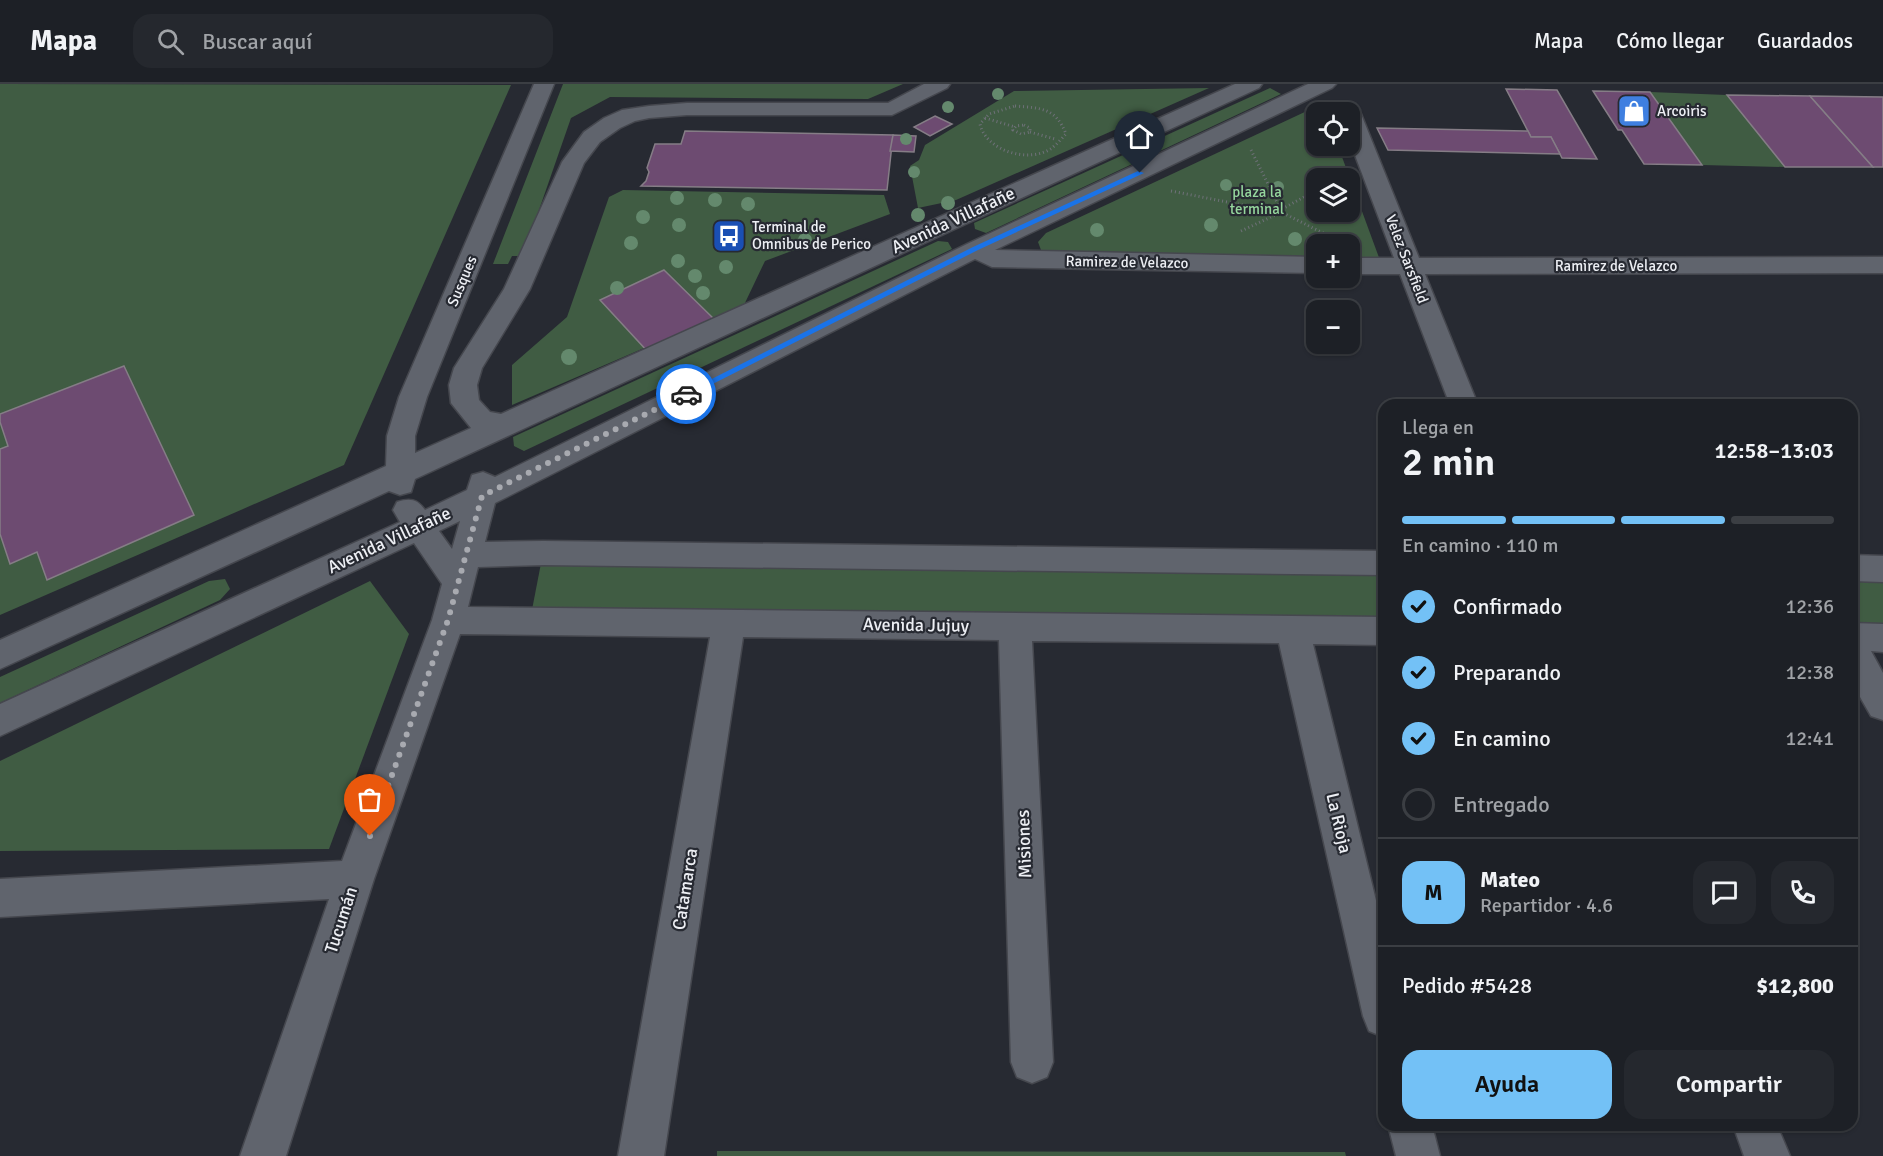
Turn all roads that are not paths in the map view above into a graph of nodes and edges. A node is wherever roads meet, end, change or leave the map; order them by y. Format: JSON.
{"nodes":[{"id":1,"x":544,"y":84,"type":"edge"},
{"id":2,"x":940,"y":84,"type":"edge"},
{"id":3,"x":1251,"y":84,"type":"edge"},
{"id":4,"x":1325,"y":84,"type":"edge"},
{"id":5,"x":1338,"y":84,"type":"edge"},
{"id":6,"x":1345,"y":102,"type":"edge"},
{"id":7,"x":1360,"y":139,"type":"edge"},
{"id":8,"x":976,"y":249,"type":"junction"},
{"id":9,"x":1306,"y":265,"type":"edge"},
{"id":10,"x":1883,"y":265,"type":"edge"},
{"id":11,"x":1360,"y":266,"type":"edge"},
{"id":12,"x":1410,"y":267,"type":"junction"},
{"id":13,"x":412,"y":397,"type":"junction"},
{"id":14,"x":1462,"y":399,"type":"edge"},
{"id":15,"x":503,"y":425,"type":"junction"},
{"id":16,"x":470,"y":478,"type":"junction"},
{"id":17,"x":406,"y":498,"type":"junction"},
{"id":18,"x":1378,"y":563,"type":"edge"},
{"id":19,"x":461,"y":568,"type":"junction"},
{"id":20,"x":1858,"y":568,"type":"edge"},
{"id":21,"x":1883,"y":568,"type":"edge"},
{"id":22,"x":448,"y":620,"type":"junction"},
{"id":23,"x":729,"y":622,"type":"junction"},
{"id":24,"x":1015,"y":626,"type":"junction"},
{"id":25,"x":1293,"y":630,"type":"junction"},
{"id":26,"x":1378,"y":631,"type":"edge"},
{"id":27,"x":1858,"y":638,"type":"edge"},
{"id":28,"x":1883,"y":638,"type":"edge"},
{"id":29,"x":0,"y":655,"type":"edge"},
{"id":30,"x":1858,"y":661,"type":"edge"},
{"id":31,"x":1883,"y":705,"type":"edge"},
{"id":32,"x":0,"y":721,"type":"edge"},
{"id":33,"x":355,"y":879,"type":"junction"},
{"id":34,"x":0,"y":898,"type":"edge"},
{"id":35,"x":1378,"y":991,"type":"edge"},
{"id":36,"x":1032,"y":1062,"type":"dead end"},
{"id":37,"x":1412,"y":1131,"type":"edge"},
{"id":38,"x":1757,"y":1131,"type":"edge"},
{"id":39,"x":263,"y":1156,"type":"edge"},
{"id":40,"x":641,"y":1156,"type":"edge"},
{"id":41,"x":1418,"y":1156,"type":"edge"},
{"id":42,"x":1767,"y":1156,"type":"edge"}],
"edges":[{"from":1,"to":13,"type":"street","name":"Susques"},
{"from":2,"to":15,"type":"street"},
{"from":3,"to":15,"type":"street","name":"Avenida Villafañe"},
{"from":4,"to":8,"type":"street","name":"Avenida Villafañe"},
{"from":5,"to":6,"type":"street","name":"Velez Sarsfield"},
{"from":7,"to":12,"type":"street","name":"Velez Sarsfield"},
{"from":8,"to":9,"type":"street","name":"Ramirez de Velazco"},
{"from":8,"to":16,"type":"street","name":"Avenida Villafañe"},
{"from":10,"to":12,"type":"street","name":"Ramirez de Velazco"},
{"from":11,"to":12,"type":"street","name":"Ramirez de Velazco"},
{"from":12,"to":14,"type":"street","name":"Velez Sarsfield"},
{"from":13,"to":16,"type":"street"},
{"from":13,"to":17,"type":"street","name":"Susques"},
{"from":15,"to":16,"type":"street","name":"Avenida Villafañe"},
{"from":16,"to":17,"type":"street"},
{"from":16,"to":17,"type":"street"},
{"from":16,"to":19,"type":"street","name":"Tucumán"},
{"from":17,"to":19,"type":"street"},
{"from":17,"to":29,"type":"street"},
{"from":17,"to":32,"type":"street","name":"Avenida Villafañe"},
{"from":18,"to":19,"type":"street"},
{"from":19,"to":22,"type":"street","name":"Tucumán"},
{"from":20,"to":21,"type":"street"},
{"from":22,"to":23,"type":"street","name":"Avenida Jujuy"},
{"from":22,"to":33,"type":"street","name":"Tucumán"},
{"from":23,"to":24,"type":"street","name":"Avenida Jujuy"},
{"from":23,"to":40,"type":"street","name":"Catamarca"},
{"from":24,"to":25,"type":"street","name":"Avenida Jujuy"},
{"from":24,"to":36,"type":"street","name":"Misiones"},
{"from":25,"to":26,"type":"street","name":"Avenida Jujuy"},
{"from":25,"to":35,"type":"street","name":"La Rioja"},
{"from":27,"to":28,"type":"street"},
{"from":30,"to":31,"type":"street"},
{"from":33,"to":34,"type":"street"},
{"from":33,"to":39,"type":"street","name":"Tucumán"},
{"from":37,"to":41,"type":"street"},
{"from":38,"to":42,"type":"street"}]}
